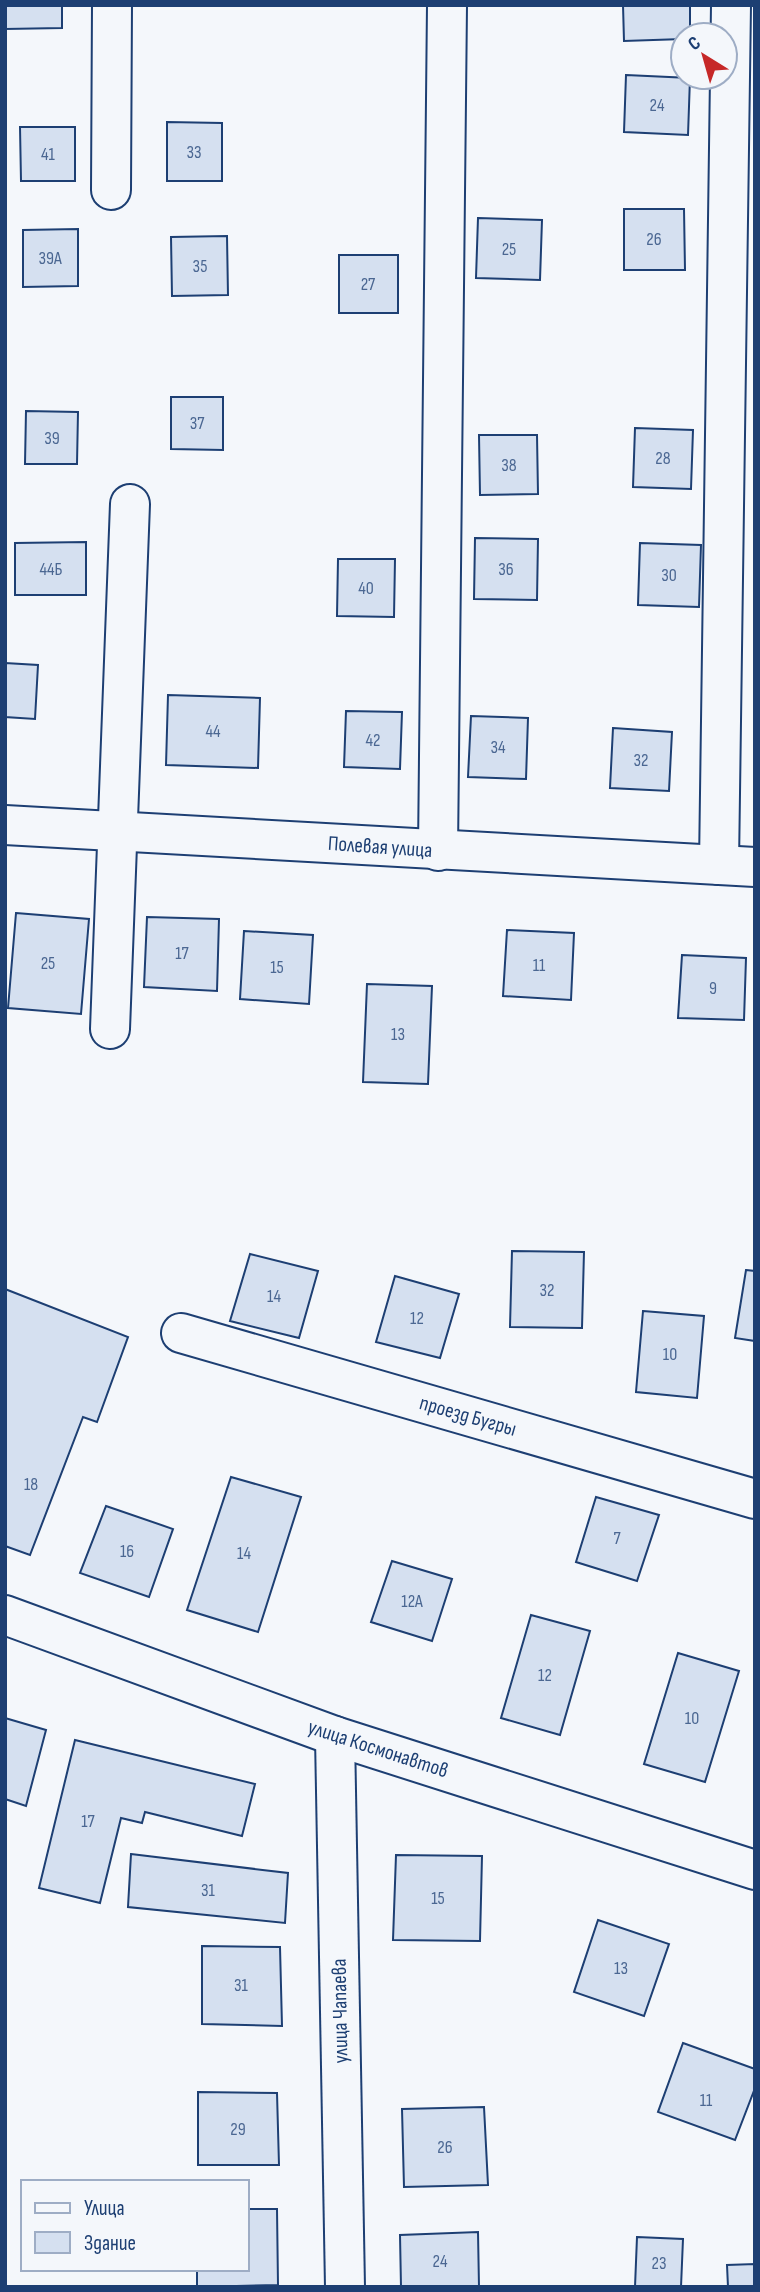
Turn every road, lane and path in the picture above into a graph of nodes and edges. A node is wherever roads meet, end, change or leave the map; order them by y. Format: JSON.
{"nodes":[{"id":1,"x":112,"y":5,"type":"edge"},
{"id":2,"x":447,"y":5,"type":"edge"},
{"id":3,"x":731,"y":5,"type":"edge"},
{"id":4,"x":111,"y":190,"type":"dead end"},
{"id":5,"x":130,"y":504,"type":"dead end"},
{"id":6,"x":5,"y":825,"type":"edge"},
{"id":7,"x":117,"y":830,"type":"junction"},
{"id":8,"x":438,"y":851,"type":"junction"},
{"id":9,"x":737,"y":866,"type":"edge"},
{"id":10,"x":110,"y":1029,"type":"dead end"},
{"id":11,"x":181,"y":1333,"type":"dead end"},
{"id":12,"x":755,"y":1499,"type":"edge"},
{"id":13,"x":5,"y":1615,"type":"edge"},
{"id":14,"x":335,"y":1736,"type":"junction"},
{"id":15,"x":755,"y":1870,"type":"edge"},
{"id":16,"x":345,"y":2287,"type":"edge"}],
"edges":[{"from":1,"to":4,"type":"street"},
{"from":2,"to":8,"type":"street"},
{"from":3,"to":9,"type":"street"},
{"from":5,"to":7,"type":"street"},
{"from":6,"to":7,"type":"street","name":"Полевая улица"},
{"from":7,"to":8,"type":"street","name":"Полевая улица"},
{"from":7,"to":10,"type":"street"},
{"from":8,"to":9,"type":"street","name":"Полевая улица"},
{"from":11,"to":12,"type":"street","name":"проезд Бугры"},
{"from":13,"to":14,"type":"street","name":"улица Космонавтов"},
{"from":14,"to":15,"type":"street","name":"улица Космонавтов"},
{"from":14,"to":16,"type":"street","name":"улица Чапаева"}]}
